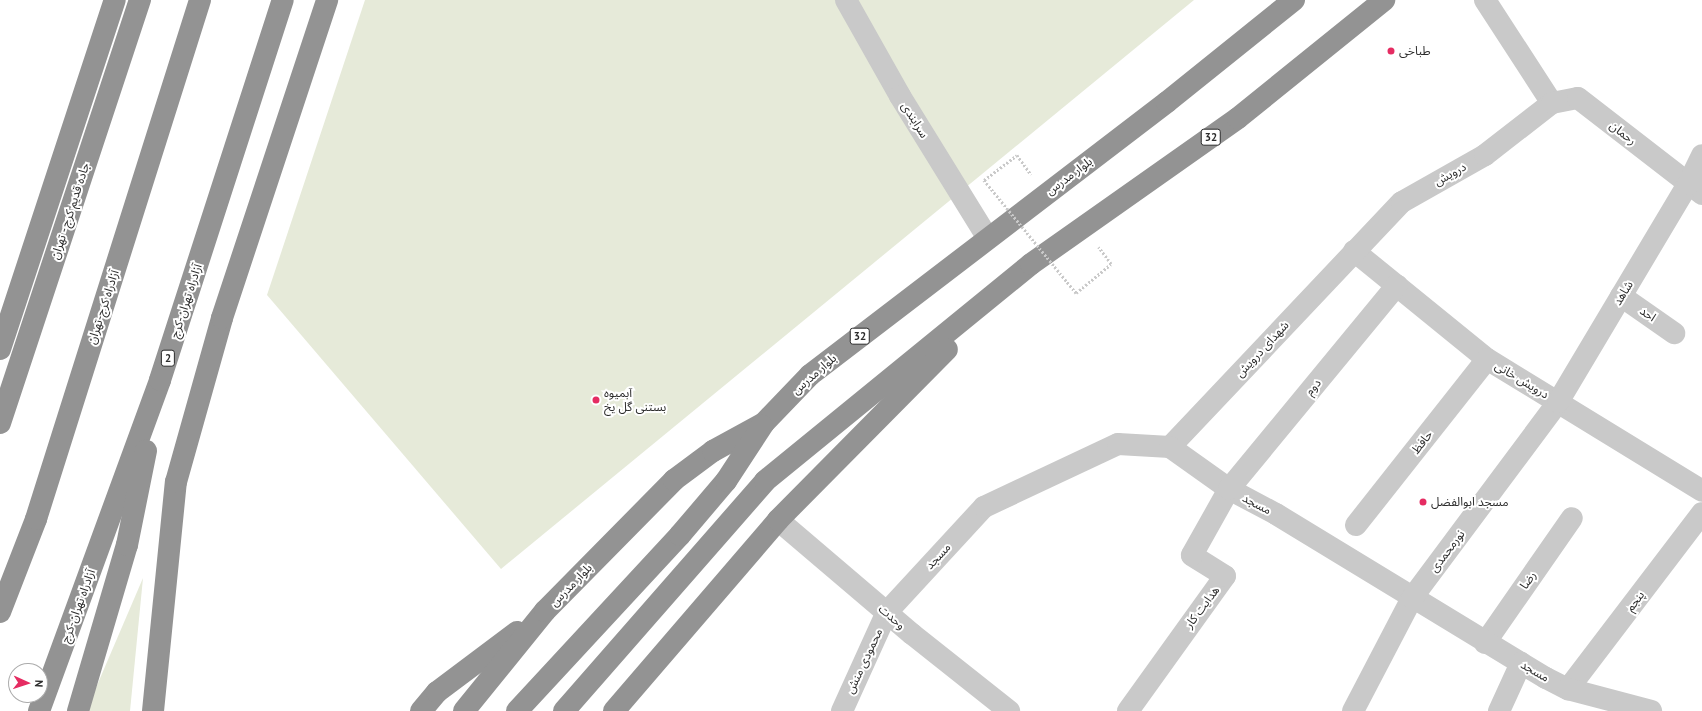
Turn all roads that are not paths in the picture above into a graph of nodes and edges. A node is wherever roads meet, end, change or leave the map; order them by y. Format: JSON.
{"nodes":[{"id":1,"x":115,"y":0,"type":"edge"},
{"id":2,"x":140,"y":0,"type":"edge"},
{"id":3,"x":200,"y":0,"type":"edge"},
{"id":4,"x":283,"y":0,"type":"edge"},
{"id":5,"x":327,"y":0,"type":"edge"},
{"id":6,"x":846,"y":0,"type":"edge"},
{"id":7,"x":1294,"y":0,"type":"edge"},
{"id":8,"x":1384,"y":0,"type":"edge"},
{"id":9,"x":1485,"y":0,"type":"edge"},
{"id":10,"x":1552,"y":103,"type":"junction"},
{"id":11,"x":1702,"y":155,"type":"edge"},
{"id":12,"x":1695,"y":189,"type":"edge"},
{"id":13,"x":987,"y":237,"type":"junction"},
{"id":14,"x":1354,"y":251,"type":"junction"},
{"id":15,"x":1030,"y":264,"type":"junction"},
{"id":16,"x":1397,"y":286,"type":"junction"},
{"id":17,"x":1620,"y":296,"type":"junction"},
{"id":18,"x":1674,"y":333,"type":"dead end"},
{"id":19,"x":0,"y":349,"type":"edge"},
{"id":20,"x":1487,"y":359,"type":"junction"},
{"id":21,"x":160,"y":380,"type":"junction"},
{"id":22,"x":1558,"y":402,"type":"junction"},
{"id":23,"x":0,"y":423,"type":"edge"},
{"id":24,"x":764,"y":423,"type":"junction"},
{"id":25,"x":1170,"y":446,"type":"junction"},
{"id":26,"x":1229,"y":489,"type":"junction"},
{"id":27,"x":1702,"y":491,"type":"edge"},
{"id":28,"x":1702,"y":513,"type":"edge"},
{"id":29,"x":1572,"y":518,"type":"dead end"},
{"id":30,"x":778,"y":520,"type":"junction"},
{"id":31,"x":1356,"y":524,"type":"dead end"},
{"id":32,"x":1412,"y":598,"type":"junction"},
{"id":33,"x":545,"y":611,"type":"junction"},
{"id":34,"x":0,"y":612,"type":"edge"},
{"id":35,"x":887,"y":612,"type":"junction"},
{"id":36,"x":1485,"y":643,"type":"junction"},
{"id":37,"x":1521,"y":663,"type":"junction"},
{"id":38,"x":1568,"y":689,"type":"junction"},
{"id":39,"x":841,"y":709,"type":"edge"},
{"id":40,"x":39,"y":711,"type":"edge"},
{"id":41,"x":78,"y":711,"type":"edge"},
{"id":42,"x":153,"y":711,"type":"edge"},
{"id":43,"x":421,"y":711,"type":"edge"},
{"id":44,"x":464,"y":711,"type":"edge"},
{"id":45,"x":518,"y":711,"type":"edge"},
{"id":46,"x":564,"y":711,"type":"edge"},
{"id":47,"x":614,"y":711,"type":"edge"},
{"id":48,"x":1009,"y":711,"type":"edge"},
{"id":49,"x":1128,"y":711,"type":"edge"},
{"id":50,"x":1353,"y":711,"type":"edge"},
{"id":51,"x":1499,"y":711,"type":"edge"},
{"id":52,"x":1651,"y":711,"type":"edge"}],
"edges":[{"from":1,"to":19,"type":"highway","name":"جاده قدیم کرج - تهران"},
{"from":2,"to":23,"type":"highway","name":"جاده قدیم کرج - تهران"},
{"from":3,"to":34,"type":"highway","name":"آزادراه کرج-تهران"},
{"from":4,"to":21,"type":"highway","name":"آزادراه تهران-کرج","number":"2"},
{"from":5,"to":42,"type":"highway"},
{"from":6,"to":13,"type":"street","name":"سرابندی"},
{"from":7,"to":13,"type":"highway","name":"بلوار مدرس","number":"32"},
{"from":8,"to":15,"type":"highway","number":"32"},
{"from":9,"to":10,"type":"street"},
{"from":10,"to":12,"type":"street","name":"رحمان"},
{"from":10,"to":14,"type":"street","name":"درویش"},
{"from":11,"to":12,"type":"street"},
{"from":12,"to":17,"type":"street","name":"شاهد"},
{"from":13,"to":24,"type":"highway","name":"بلوار مدرس","number":"32"},
{"from":14,"to":16,"type":"street","name":"درویش خانی"},
{"from":14,"to":25,"type":"street","name":"شهدای درویش"},
{"from":15,"to":30,"type":"highway"},
{"from":15,"to":46,"type":"highway","number":"32"},
{"from":16,"to":20,"type":"street","name":"درویش خانی"},
{"from":16,"to":26,"type":"street","name":"دوم"},
{"from":17,"to":18,"type":"street","name":"احد"},
{"from":17,"to":22,"type":"street","name":"شاهد"},
{"from":20,"to":22,"type":"street","name":"درویش خانی"},
{"from":20,"to":31,"type":"street","name":"حافظ"},
{"from":21,"to":40,"type":"highway","name":"آزادراه تهران-کرج","number":"2"},
{"from":21,"to":41,"type":"highway"},
{"from":22,"to":27,"type":"street","name":"درویش خانی"},
{"from":22,"to":32,"type":"street","name":"نورمحمدی"},
{"from":24,"to":33,"type":"highway","name":"بلوار مدرس","number":"32"},
{"from":24,"to":45,"type":"highway"},
{"from":25,"to":26,"type":"street","name":"مسجد"},
{"from":25,"to":35,"type":"street","name":"مسجد"},
{"from":26,"to":32,"type":"street","name":"مسجد"},
{"from":26,"to":49,"type":"street","name":"هدایت کار"},
{"from":28,"to":38,"type":"street","name":"پنجم"},
{"from":29,"to":36,"type":"street","name":"رضا"},
{"from":30,"to":35,"type":"street","name":"وحدت"},
{"from":30,"to":47,"type":"highway"},
{"from":32,"to":36,"type":"street","name":"مسجد"},
{"from":32,"to":50,"type":"street","name":"نورمحمدی"},
{"from":33,"to":43,"type":"highway"},
{"from":33,"to":44,"type":"highway","name":"بلوار مدرس","number":"32"},
{"from":35,"to":39,"type":"street","name":"محمودی منش"},
{"from":35,"to":48,"type":"street","name":"وحدت"},
{"from":36,"to":37,"type":"street","name":"مسجد"},
{"from":37,"to":38,"type":"street","name":"مسجد"},
{"from":37,"to":51,"type":"street"},
{"from":38,"to":52,"type":"street","name":"مسجد"}]}
